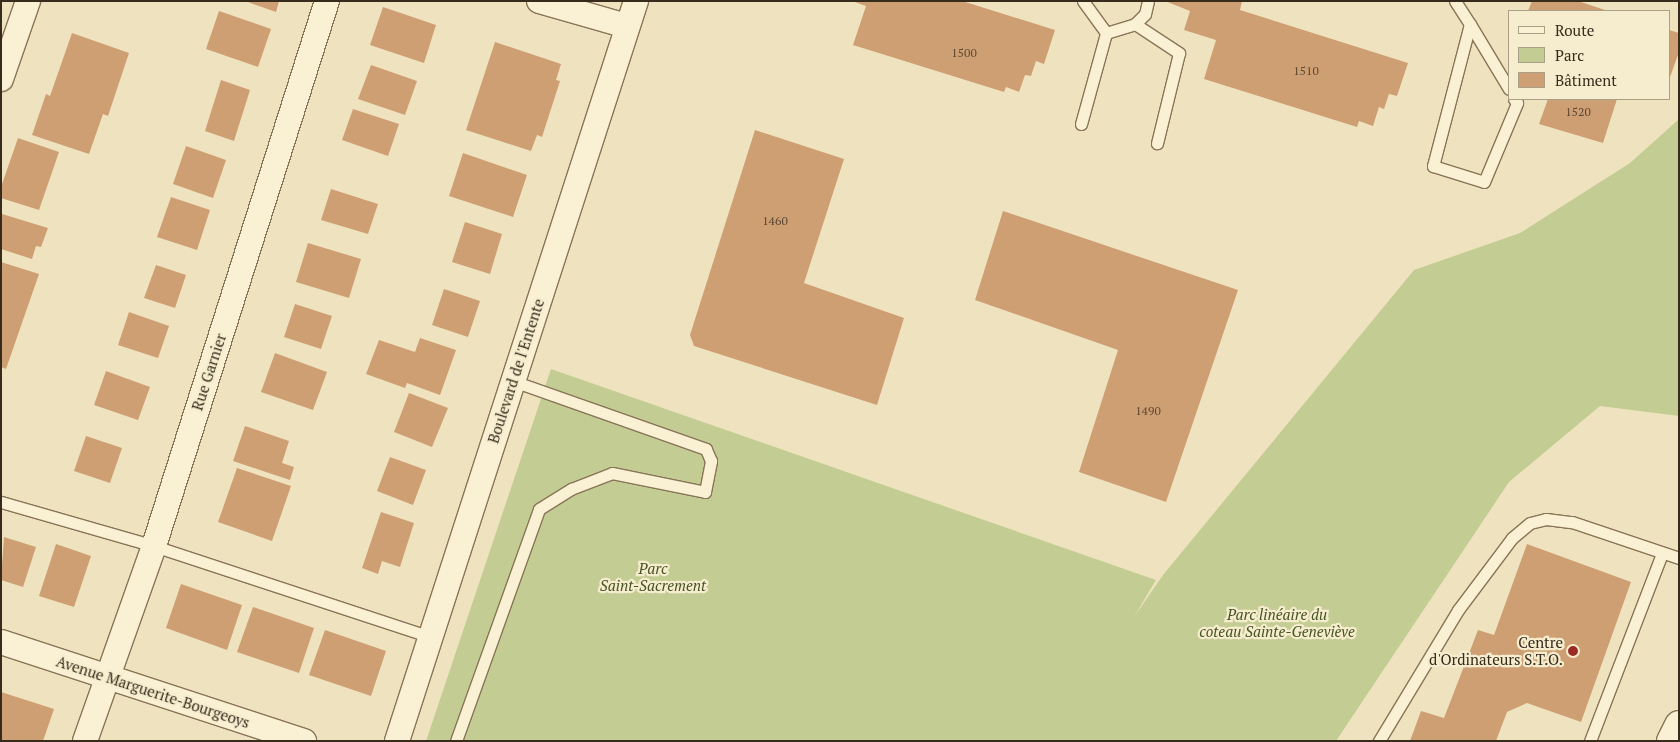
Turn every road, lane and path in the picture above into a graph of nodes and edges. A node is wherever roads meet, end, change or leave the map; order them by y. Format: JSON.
{"nodes":[{"id":1,"x":28,"y":1,"type":"edge"},
{"id":2,"x":327,"y":1,"type":"edge"},
{"id":3,"x":539,"y":1,"type":"edge"},
{"id":4,"x":636,"y":1,"type":"edge"},
{"id":5,"x":1082,"y":1,"type":"edge"},
{"id":6,"x":1148,"y":1,"type":"edge"},
{"id":7,"x":1455,"y":1,"type":"edge"},
{"id":8,"x":1135,"y":24,"type":"junction"},
{"id":9,"x":1470,"y":24,"type":"junction"},
{"id":10,"x":627,"y":26,"type":"junction"},
{"id":11,"x":1106,"y":33,"type":"junction"},
{"id":12,"x":1,"y":80,"type":"edge"},
{"id":13,"x":1508,"y":87,"type":"edge"},
{"id":14,"x":1515,"y":100,"type":"edge"},
{"id":15,"x":1081,"y":124,"type":"dead end"},
{"id":16,"x":1157,"y":143,"type":"dead end"},
{"id":17,"x":513,"y":381,"type":"junction"},
{"id":18,"x":1,"y":502,"type":"edge"},
{"id":19,"x":154,"y":546,"type":"junction"},
{"id":20,"x":1662,"y":552,"type":"junction"},
{"id":21,"x":1679,"y":558,"type":"edge"},
{"id":22,"x":430,"y":637,"type":"junction"},
{"id":23,"x":1,"y":642,"type":"edge"},
{"id":24,"x":109,"y":677,"type":"junction"},
{"id":25,"x":1679,"y":725,"type":"edge"},
{"id":26,"x":85,"y":741,"type":"edge"},
{"id":27,"x":304,"y":741,"type":"edge"},
{"id":28,"x":397,"y":741,"type":"edge"},
{"id":29,"x":456,"y":741,"type":"edge"},
{"id":30,"x":1379,"y":741,"type":"edge"},
{"id":31,"x":1590,"y":741,"type":"edge"},
{"id":32,"x":1671,"y":741,"type":"edge"}],
"edges":[{"from":1,"to":12,"type":"street"},
{"from":2,"to":19,"type":"street","name":"Rue Garnier"},
{"from":3,"to":10,"type":"street"},
{"from":4,"to":10,"type":"street","name":"Boulevard de l'Entente"},
{"from":5,"to":11,"type":"lane"},
{"from":6,"to":8,"type":"lane"},
{"from":7,"to":9,"type":"lane"},
{"from":8,"to":11,"type":"lane"},
{"from":8,"to":16,"type":"lane"},
{"from":9,"to":13,"type":"lane"},
{"from":9,"to":14,"type":"lane"},
{"from":10,"to":17,"type":"street","name":"Boulevard de l'Entente"},
{"from":11,"to":15,"type":"lane"},
{"from":17,"to":22,"type":"street","name":"Boulevard de l'Entente"},
{"from":17,"to":29,"type":"lane"},
{"from":18,"to":19,"type":"lane"},
{"from":19,"to":22,"type":"lane"},
{"from":19,"to":24,"type":"street","name":"Rue Garnier"},
{"from":20,"to":21,"type":"lane"},
{"from":20,"to":30,"type":"lane"},
{"from":20,"to":31,"type":"lane"},
{"from":22,"to":28,"type":"street","name":"Boulevard de l'Entente"},
{"from":23,"to":24,"type":"street","name":"Avenue Marguerite-Bourgeoys"},
{"from":24,"to":26,"type":"street","name":"Rue Garnier"},
{"from":24,"to":27,"type":"street","name":"Avenue Marguerite-Bourgeoys"},
{"from":25,"to":32,"type":"street"}]}
